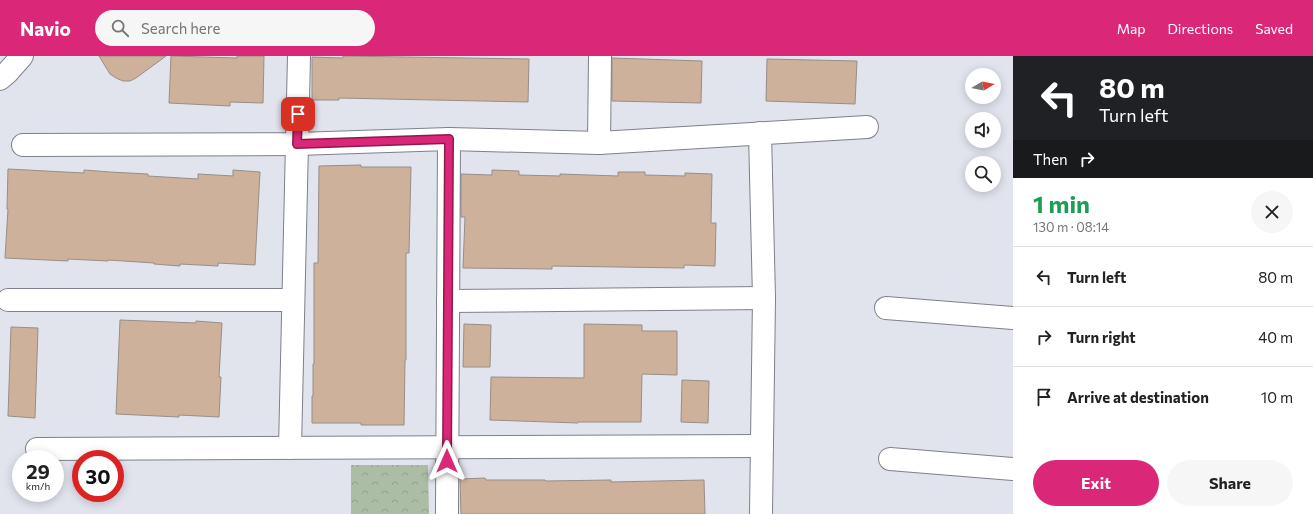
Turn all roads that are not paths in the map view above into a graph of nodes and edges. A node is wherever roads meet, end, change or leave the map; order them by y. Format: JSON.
{"nodes":[{"id":1,"x":22,"y":56,"type":"edge"},
{"id":2,"x":299,"y":56,"type":"edge"},
{"id":3,"x":600,"y":56,"type":"edge"},
{"id":4,"x":0,"y":79,"type":"edge"},
{"id":5,"x":866,"y":127,"type":"dead end"},
{"id":6,"x":760,"y":133,"type":"junction"},
{"id":7,"x":449,"y":139,"type":"junction"},
{"id":8,"x":599,"y":143,"type":"junction"},
{"id":9,"x":297,"y":144,"type":"junction"},
{"id":10,"x":23,"y":146,"type":"dead end"},
{"id":11,"x":764,"y":298,"type":"junction"},
{"id":12,"x":8,"y":300,"type":"dead end"},
{"id":13,"x":292,"y":300,"type":"junction"},
{"id":14,"x":448,"y":301,"type":"junction"},
{"id":15,"x":886,"y":308,"type":"dead end"},
{"id":16,"x":1013,"y":318,"type":"edge"},
{"id":17,"x":762,"y":446,"type":"junction"},
{"id":18,"x":290,"y":448,"type":"junction"},
{"id":19,"x":447,"y":448,"type":"junction"},
{"id":20,"x":37,"y":449,"type":"dead end"},
{"id":21,"x":890,"y":459,"type":"dead end"},
{"id":22,"x":1013,"y":469,"type":"edge"},
{"id":23,"x":447,"y":514,"type":"edge"},
{"id":24,"x":761,"y":514,"type":"edge"}],
"edges":[{"from":1,"to":4,"type":"street"},
{"from":2,"to":9,"type":"street"},
{"from":3,"to":8,"type":"street"},
{"from":5,"to":6,"type":"street"},
{"from":6,"to":8,"type":"street"},
{"from":6,"to":11,"type":"street"},
{"from":7,"to":8,"type":"street"},
{"from":7,"to":9,"type":"street"},
{"from":7,"to":14,"type":"street"},
{"from":9,"to":10,"type":"street"},
{"from":9,"to":13,"type":"street"},
{"from":11,"to":14,"type":"street"},
{"from":11,"to":17,"type":"street"},
{"from":12,"to":13,"type":"street"},
{"from":13,"to":18,"type":"street"},
{"from":14,"to":19,"type":"street"},
{"from":15,"to":16,"type":"street"},
{"from":17,"to":19,"type":"street"},
{"from":17,"to":24,"type":"street"},
{"from":18,"to":19,"type":"street"},
{"from":18,"to":20,"type":"street"},
{"from":19,"to":23,"type":"street"},
{"from":21,"to":22,"type":"street"}]}
